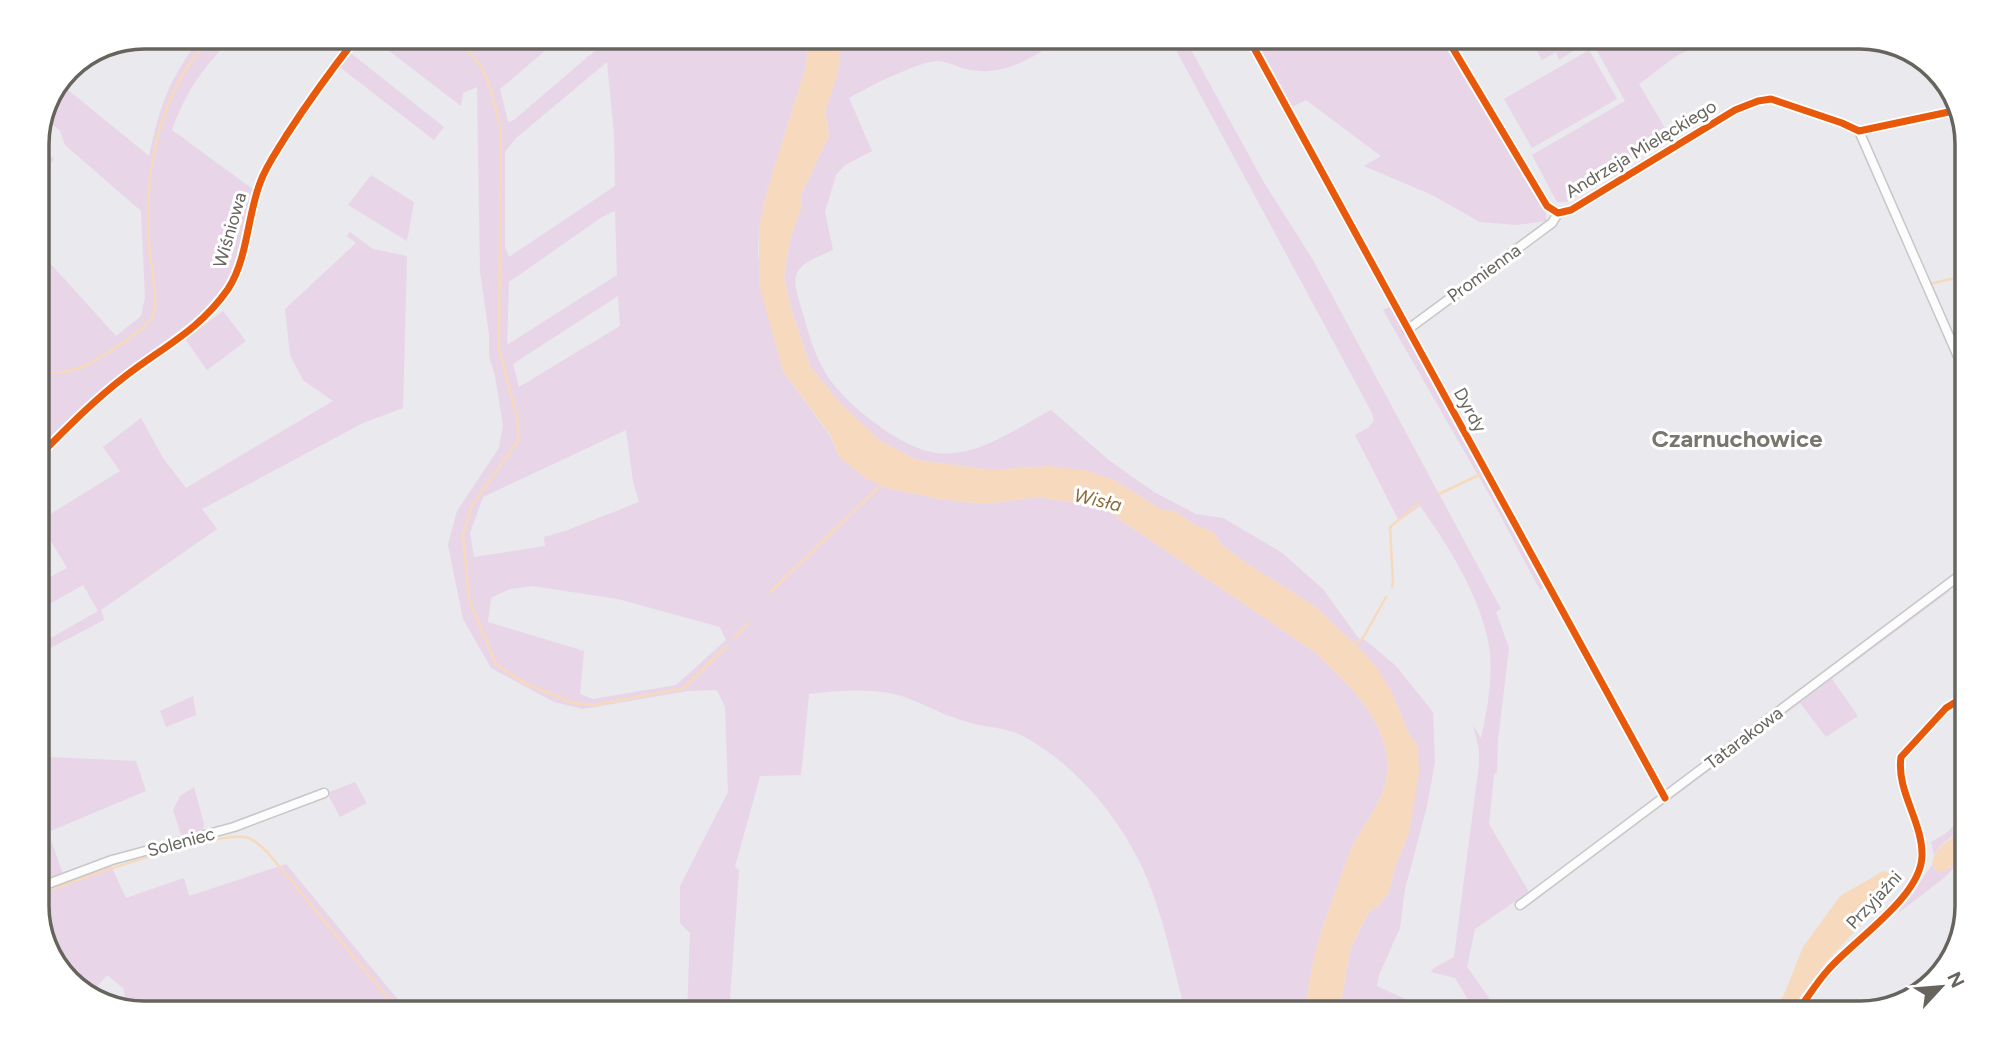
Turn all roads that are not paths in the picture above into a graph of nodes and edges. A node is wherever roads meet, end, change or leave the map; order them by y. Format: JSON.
{"nodes":[{"id":1,"x":348,"y":49,"type":"edge"},
{"id":2,"x":1255,"y":49,"type":"edge"},
{"id":3,"x":1453,"y":49,"type":"edge"},
{"id":4,"x":1949,"y":112,"type":"edge"},
{"id":5,"x":1859,"y":131,"type":"junction"},
{"id":6,"x":1558,"y":213,"type":"junction"},
{"id":7,"x":1407,"y":330,"type":"junction"},
{"id":8,"x":1955,"y":350,"type":"edge"},
{"id":9,"x":49,"y":446,"type":"edge"},
{"id":10,"x":1955,"y":579,"type":"edge"},
{"id":11,"x":1955,"y":702,"type":"edge"},
{"id":12,"x":324,"y":793,"type":"dead end"},
{"id":13,"x":1665,"y":799,"type":"junction"},
{"id":14,"x":49,"y":884,"type":"edge"},
{"id":15,"x":1520,"y":905,"type":"dead end"},
{"id":16,"x":1805,"y":1001,"type":"edge"}],
"edges":[{"from":1,"to":9,"type":"street","name":"Wiśniowa"},
{"from":2,"to":7,"type":"street","name":"Dyrdy"},
{"from":3,"to":6,"type":"street","name":"Andrzeja Mielęckiego"},
{"from":4,"to":5,"type":"street"},
{"from":5,"to":6,"type":"street","name":"Andrzeja Mielęckiego"},
{"from":5,"to":8,"type":"street"},
{"from":6,"to":7,"type":"street","name":"Promienna"},
{"from":7,"to":13,"type":"street","name":"Dyrdy"},
{"from":10,"to":13,"type":"street","name":"Tatarakowa"},
{"from":11,"to":16,"type":"street","name":"Przyjaźni"},
{"from":12,"to":14,"type":"street","name":"Soleniec"},
{"from":13,"to":15,"type":"street","name":"Tatarakowa"}]}
